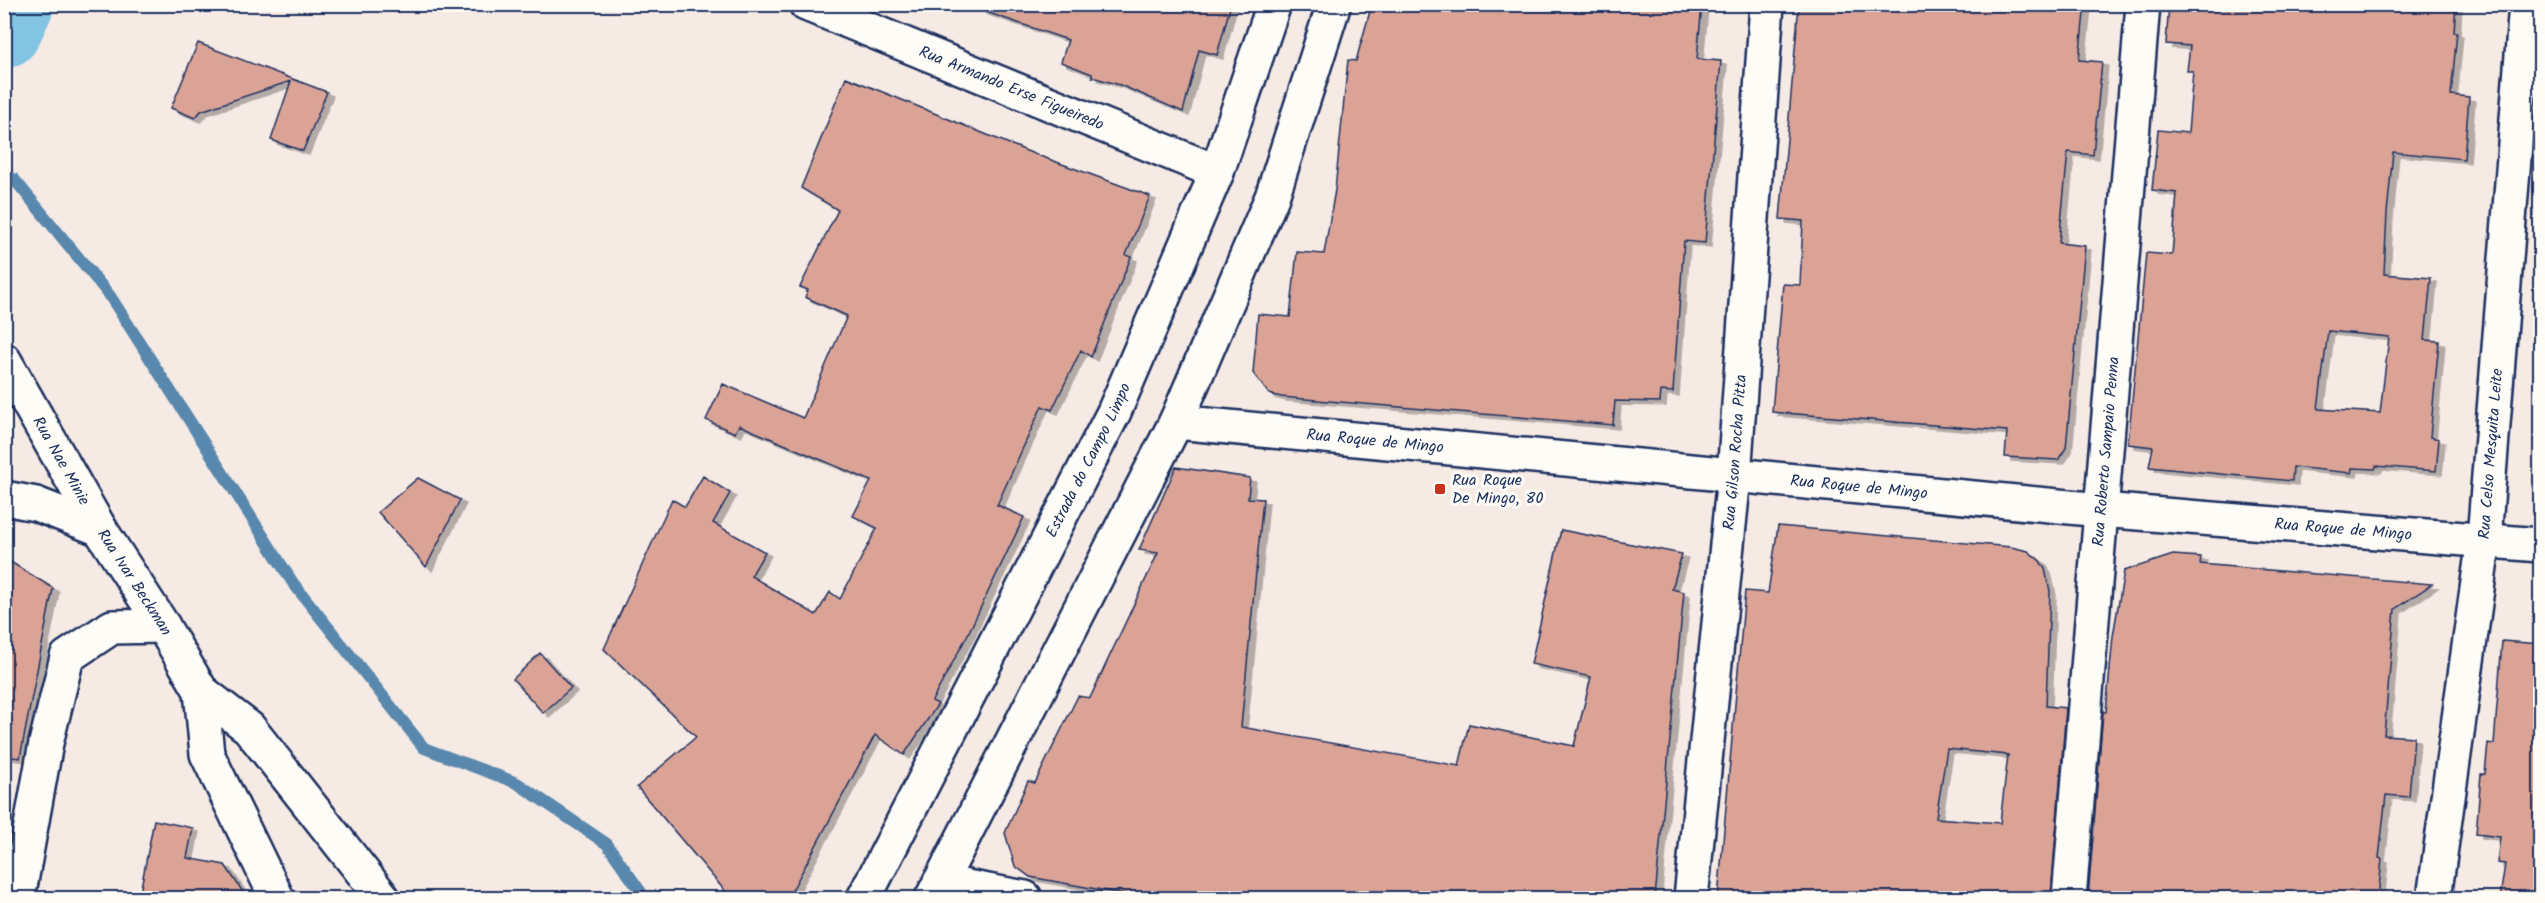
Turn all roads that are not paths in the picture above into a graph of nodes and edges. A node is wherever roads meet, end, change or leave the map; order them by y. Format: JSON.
{"nodes":[{"id":1,"x":806,"y":4,"type":"edge"},
{"id":2,"x":1274,"y":4,"type":"edge"},
{"id":3,"x":1334,"y":4,"type":"edge"},
{"id":4,"x":1767,"y":4,"type":"edge"},
{"id":5,"x":2143,"y":4,"type":"edge"},
{"id":6,"x":2526,"y":4,"type":"edge"},
{"id":7,"x":1217,"y":172,"type":"junction"},
{"id":8,"x":4,"y":360,"type":"edge"},
{"id":9,"x":1176,"y":422,"type":"junction"},
{"id":10,"x":1734,"y":476,"type":"junction"},
{"id":11,"x":4,"y":498,"type":"edge"},
{"id":12,"x":2101,"y":510,"type":"junction"},
{"id":13,"x":100,"y":529,"type":"junction"},
{"id":14,"x":2484,"y":539,"type":"junction"},
{"id":15,"x":2541,"y":545,"type":"edge"},
{"id":16,"x":163,"y":626,"type":"junction"},
{"id":17,"x":201,"y":691,"type":"junction"},
{"id":18,"x":936,"y":890,"type":"edge"},
{"id":19,"x":18,"y":898,"type":"edge"},
{"id":20,"x":277,"y":898,"type":"edge"},
{"id":21,"x":383,"y":898,"type":"edge"},
{"id":22,"x":864,"y":898,"type":"edge"},
{"id":23,"x":1025,"y":898,"type":"edge"},
{"id":24,"x":1691,"y":898,"type":"edge"},
{"id":25,"x":2069,"y":898,"type":"edge"},
{"id":26,"x":2434,"y":898,"type":"edge"}],
"edges":[{"from":1,"to":7,"type":"street","name":"Rua Armando Erse Figueiredo"},
{"from":2,"to":7,"type":"street","name":"Estrada do Campo Limpo"},
{"from":3,"to":9,"type":"street"},
{"from":4,"to":10,"type":"street","name":"Rua Gilson Rocha Pitta"},
{"from":5,"to":12,"type":"street","name":"Rua Roberto Sampaio Penna"},
{"from":6,"to":14,"type":"street","name":"Rua Celso Mesquita Leite"},
{"from":7,"to":22,"type":"street","name":"Estrada do Campo Limpo"},
{"from":8,"to":13,"type":"street","name":"Rua Nae Minie"},
{"from":9,"to":10,"type":"street","name":"Rua Roque de Mingo"},
{"from":9,"to":18,"type":"street"},
{"from":10,"to":12,"type":"street","name":"Rua Roque de Mingo"},
{"from":10,"to":24,"type":"street","name":"Rua Gilson Rocha Pitta"},
{"from":11,"to":13,"type":"street","name":"Rua Ivar Beckman"},
{"from":12,"to":14,"type":"street","name":"Rua Roque de Mingo"},
{"from":12,"to":25,"type":"street","name":"Rua Roberto Sampaio Penna"},
{"from":13,"to":16,"type":"street","name":"Rua Ivar Beckman"},
{"from":14,"to":15,"type":"street","name":"Rua Roque de Mingo"},
{"from":14,"to":26,"type":"street","name":"Rua Celso Mesquita Leite"},
{"from":16,"to":17,"type":"street","name":"Rua Ivar Beckman"},
{"from":16,"to":19,"type":"street"},
{"from":17,"to":20,"type":"street","name":"Rua Ivar Beckman"},
{"from":17,"to":21,"type":"street","name":"Rua Ivar Beckman"},
{"from":18,"to":23,"type":"street"}]}
